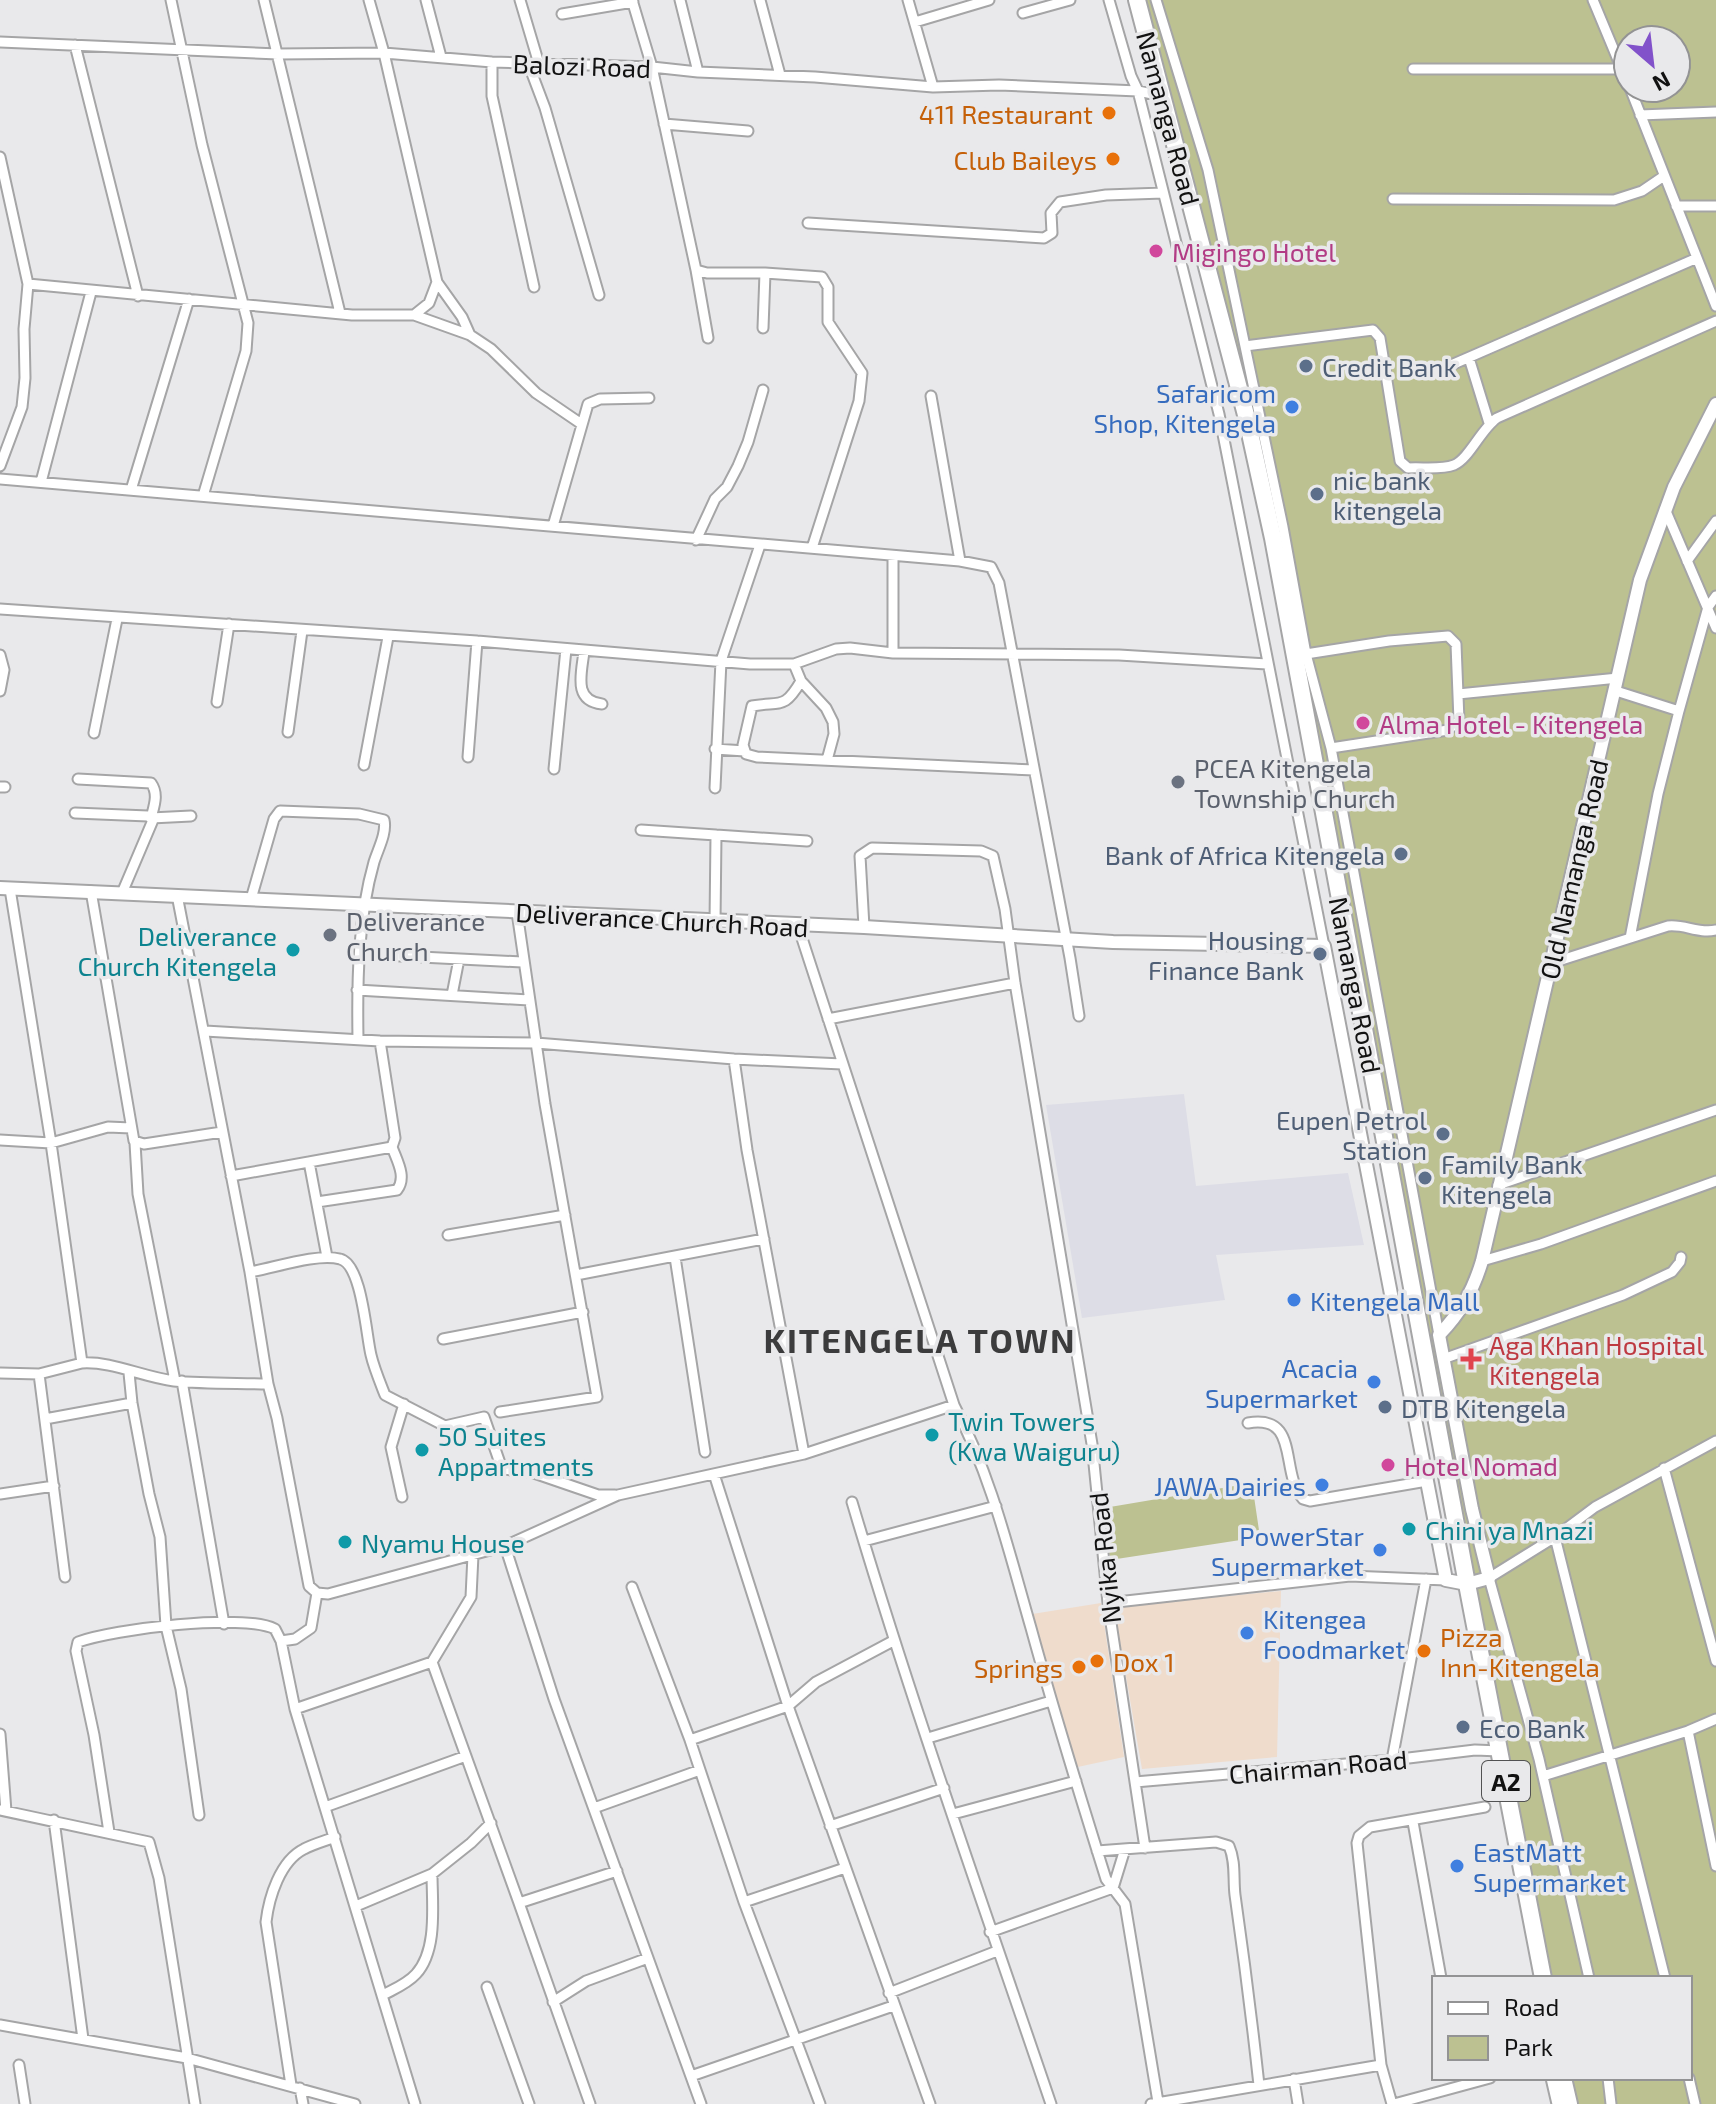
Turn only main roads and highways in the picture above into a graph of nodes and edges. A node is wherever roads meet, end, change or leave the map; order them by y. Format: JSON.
{"nodes":[{"id":1,"x":1137,"y":0,"type":"edge"},
{"id":2,"x":1543,"y":1976,"type":"edge"},
{"id":3,"x":1563,"y":2080,"type":"edge"},
{"id":4,"x":1569,"y":2104,"type":"edge"}],
"edges":[{"from":1,"to":2,"type":"highway","name":"Namanga Road","number":"A2"},
{"from":3,"to":4,"type":"highway"}]}
